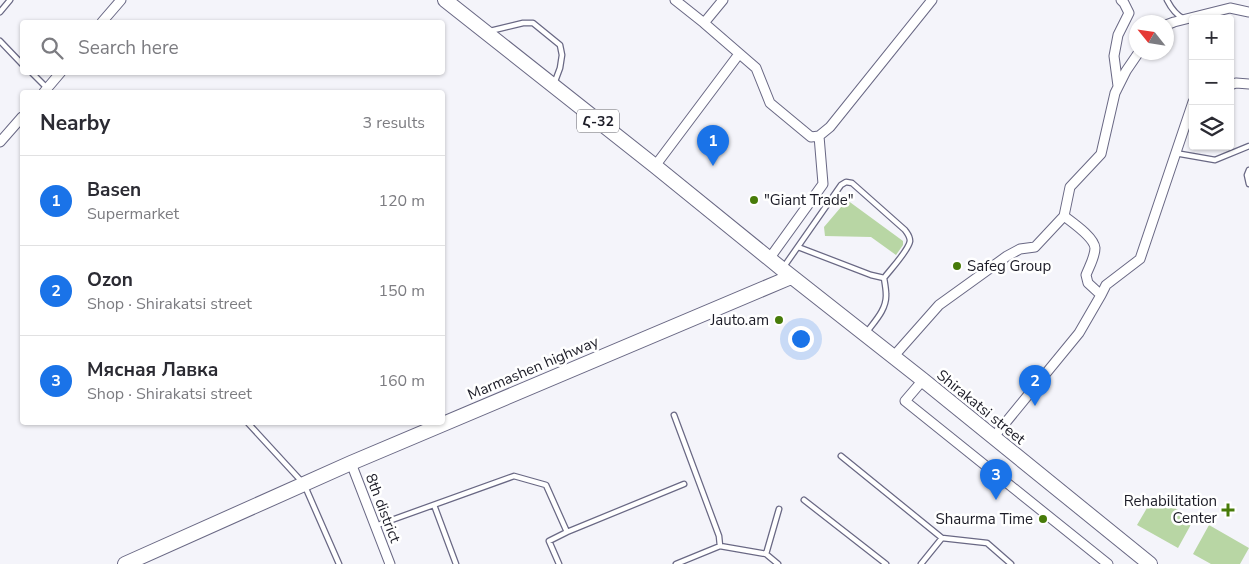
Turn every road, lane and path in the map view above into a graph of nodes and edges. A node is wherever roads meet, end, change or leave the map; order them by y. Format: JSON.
{"nodes":[{"id":1,"x":10,"y":0,"type":"edge"},
{"id":2,"x":121,"y":0,"type":"edge"},
{"id":3,"x":445,"y":0,"type":"edge"},
{"id":4,"x":675,"y":0,"type":"edge"},
{"id":5,"x":723,"y":0,"type":"edge"},
{"id":6,"x":932,"y":0,"type":"edge"},
{"id":7,"x":1121,"y":0,"type":"edge"},
{"id":8,"x":1167,"y":0,"type":"edge"},
{"id":9,"x":0,"y":12,"type":"edge"},
{"id":10,"x":1249,"y":12,"type":"edge"},
{"id":11,"x":104,"y":20,"type":"edge"},
{"id":12,"x":1185,"y":20,"type":"junction"},
{"id":13,"x":704,"y":23,"type":"junction"},
{"id":14,"x":1174,"y":23,"type":"edge"},
{"id":15,"x":486,"y":32,"type":"junction"},
{"id":16,"x":0,"y":41,"type":"edge"},
{"id":17,"x":739,"y":54,"type":"junction"},
{"id":18,"x":1134,"y":60,"type":"edge"},
{"id":19,"x":20,"y":62,"type":"edge"},
{"id":20,"x":34,"y":75,"type":"edge"},
{"id":21,"x":58,"y":75,"type":"edge"},
{"id":22,"x":1249,"y":84,"type":"edge"},
{"id":23,"x":1234,"y":85,"type":"edge"},
{"id":24,"x":553,"y":86,"type":"junction"},
{"id":25,"x":1118,"y":86,"type":"junction"},
{"id":26,"x":46,"y":90,"type":"edge"},
{"id":27,"x":1192,"y":105,"type":"edge"},
{"id":28,"x":20,"y":119,"type":"edge"},
{"id":29,"x":819,"y":136,"type":"junction"},
{"id":30,"x":0,"y":142,"type":"edge"},
{"id":31,"x":1249,"y":146,"type":"edge"},
{"id":32,"x":1175,"y":153,"type":"junction"},
{"id":33,"x":655,"y":166,"type":"junction"},
{"id":34,"x":1249,"y":170,"type":"edge"},
{"id":35,"x":1249,"y":184,"type":"edge"},
{"id":36,"x":1064,"y":216,"type":"junction"},
{"id":37,"x":798,"y":247,"type":"junction"},
{"id":38,"x":769,"y":259,"type":"junction"},
{"id":39,"x":786,"y":273,"type":"junction"},
{"id":40,"x":884,"y":278,"type":"junction"},
{"id":41,"x":1101,"y":295,"type":"junction"},
{"id":42,"x":865,"y":334,"type":"junction"},
{"id":43,"x":893,"y":357,"type":"junction"},
{"id":44,"x":923,"y":380,"type":"junction"},
{"id":45,"x":674,"y":415,"type":"dead end"},
{"id":46,"x":445,"y":422,"type":"edge"},
{"id":47,"x":251,"y":425,"type":"edge"},
{"id":48,"x":437,"y":425,"type":"edge"},
{"id":49,"x":993,"y":438,"type":"junction"},
{"id":50,"x":841,"y":456,"type":"dead end"},
{"id":51,"x":350,"y":463,"type":"junction"},
{"id":52,"x":304,"y":484,"type":"junction"},
{"id":53,"x":684,"y":484,"type":"dead end"},
{"id":54,"x":804,"y":500,"type":"dead end"},
{"id":55,"x":434,"y":505,"type":"junction"},
{"id":56,"x":779,"y":509,"type":"dead end"},
{"id":57,"x":375,"y":526,"type":"junction"},
{"id":58,"x":567,"y":532,"type":"junction"},
{"id":59,"x":942,"y":538,"type":"junction"},
{"id":60,"x":720,"y":546,"type":"junction"},
{"id":61,"x":766,"y":554,"type":"junction"},
{"id":62,"x":125,"y":564,"type":"edge"},
{"id":63,"x":339,"y":564,"type":"edge"},
{"id":64,"x":390,"y":564,"type":"edge"},
{"id":65,"x":456,"y":564,"type":"edge"},
{"id":66,"x":559,"y":564,"type":"edge"},
{"id":67,"x":676,"y":564,"type":"edge"},
{"id":68,"x":778,"y":564,"type":"edge"},
{"id":69,"x":886,"y":564,"type":"edge"},
{"id":70,"x":921,"y":564,"type":"edge"},
{"id":71,"x":1011,"y":564,"type":"edge"},
{"id":72,"x":1108,"y":564,"type":"edge"},
{"id":73,"x":1148,"y":564,"type":"edge"}],
"edges":[{"from":1,"to":9,"type":"lane"},
{"from":2,"to":11,"type":"street"},
{"from":3,"to":15,"type":"main road","number":"Հ-32"},
{"from":4,"to":13,"type":"street"},
{"from":5,"to":13,"type":"street"},
{"from":6,"to":29,"type":"street"},
{"from":7,"to":25,"type":"street"},
{"from":8,"to":12,"type":"lane"},
{"from":10,"to":12,"type":"street"},
{"from":12,"to":14,"type":"street"},
{"from":13,"to":17,"type":"street"},
{"from":15,"to":24,"type":"main road","number":"Հ-32"},
{"from":15,"to":24,"type":"lane"},
{"from":16,"to":19,"type":"lane"},
{"from":17,"to":29,"type":"street"},
{"from":17,"to":33,"type":"street"},
{"from":18,"to":25,"type":"street"},
{"from":20,"to":26,"type":"lane"},
{"from":21,"to":26,"type":"street"},
{"from":22,"to":23,"type":"street"},
{"from":24,"to":33,"type":"main road","number":"Հ-32"},
{"from":25,"to":36,"type":"street"},
{"from":27,"to":32,"type":"street"},
{"from":28,"to":30,"type":"street"},
{"from":29,"to":38,"type":"street"},
{"from":31,"to":32,"type":"lane"},
{"from":32,"to":41,"type":"street"},
{"from":33,"to":38,"type":"main road","number":"Հ-32"},
{"from":34,"to":35,"type":"lane"},
{"from":36,"to":41,"type":"street"},
{"from":36,"to":43,"type":"street"},
{"from":37,"to":39,"type":"lane"},
{"from":37,"to":40,"type":"lane"},
{"from":37,"to":40,"type":"lane"},
{"from":38,"to":39,"type":"main road","number":"Հ-32"},
{"from":39,"to":42,"type":"main road","name":"Shirakatsi street"},
{"from":39,"to":46,"type":"main road","name":"Marmashen highway"},
{"from":40,"to":42,"type":"lane"},
{"from":41,"to":49,"type":"street"},
{"from":42,"to":43,"type":"main road","name":"Shirakatsi street"},
{"from":43,"to":44,"type":"main road","name":"Shirakatsi street"},
{"from":44,"to":49,"type":"main road","name":"Shirakatsi street"},
{"from":44,"to":72,"type":"street"},
{"from":45,"to":60,"type":"lane"},
{"from":47,"to":52,"type":"lane"},
{"from":48,"to":51,"type":"main road","name":"Marmashen highway"},
{"from":49,"to":73,"type":"main road","name":"Shirakatsi street"},
{"from":50,"to":59,"type":"lane"},
{"from":51,"to":52,"type":"main road","name":"Marmashen highway"},
{"from":51,"to":57,"type":"street","name":"8th district"},
{"from":52,"to":62,"type":"main road","name":"Marmashen highway"},
{"from":52,"to":63,"type":"lane"},
{"from":53,"to":58,"type":"lane"},
{"from":54,"to":69,"type":"lane"},
{"from":55,"to":57,"type":"lane"},
{"from":55,"to":58,"type":"lane"},
{"from":55,"to":65,"type":"lane"},
{"from":56,"to":61,"type":"lane"},
{"from":57,"to":64,"type":"street","name":"8th district"},
{"from":58,"to":66,"type":"lane"},
{"from":59,"to":70,"type":"lane"},
{"from":59,"to":71,"type":"lane"},
{"from":60,"to":61,"type":"lane"},
{"from":60,"to":67,"type":"lane"},
{"from":61,"to":68,"type":"lane"}]}
